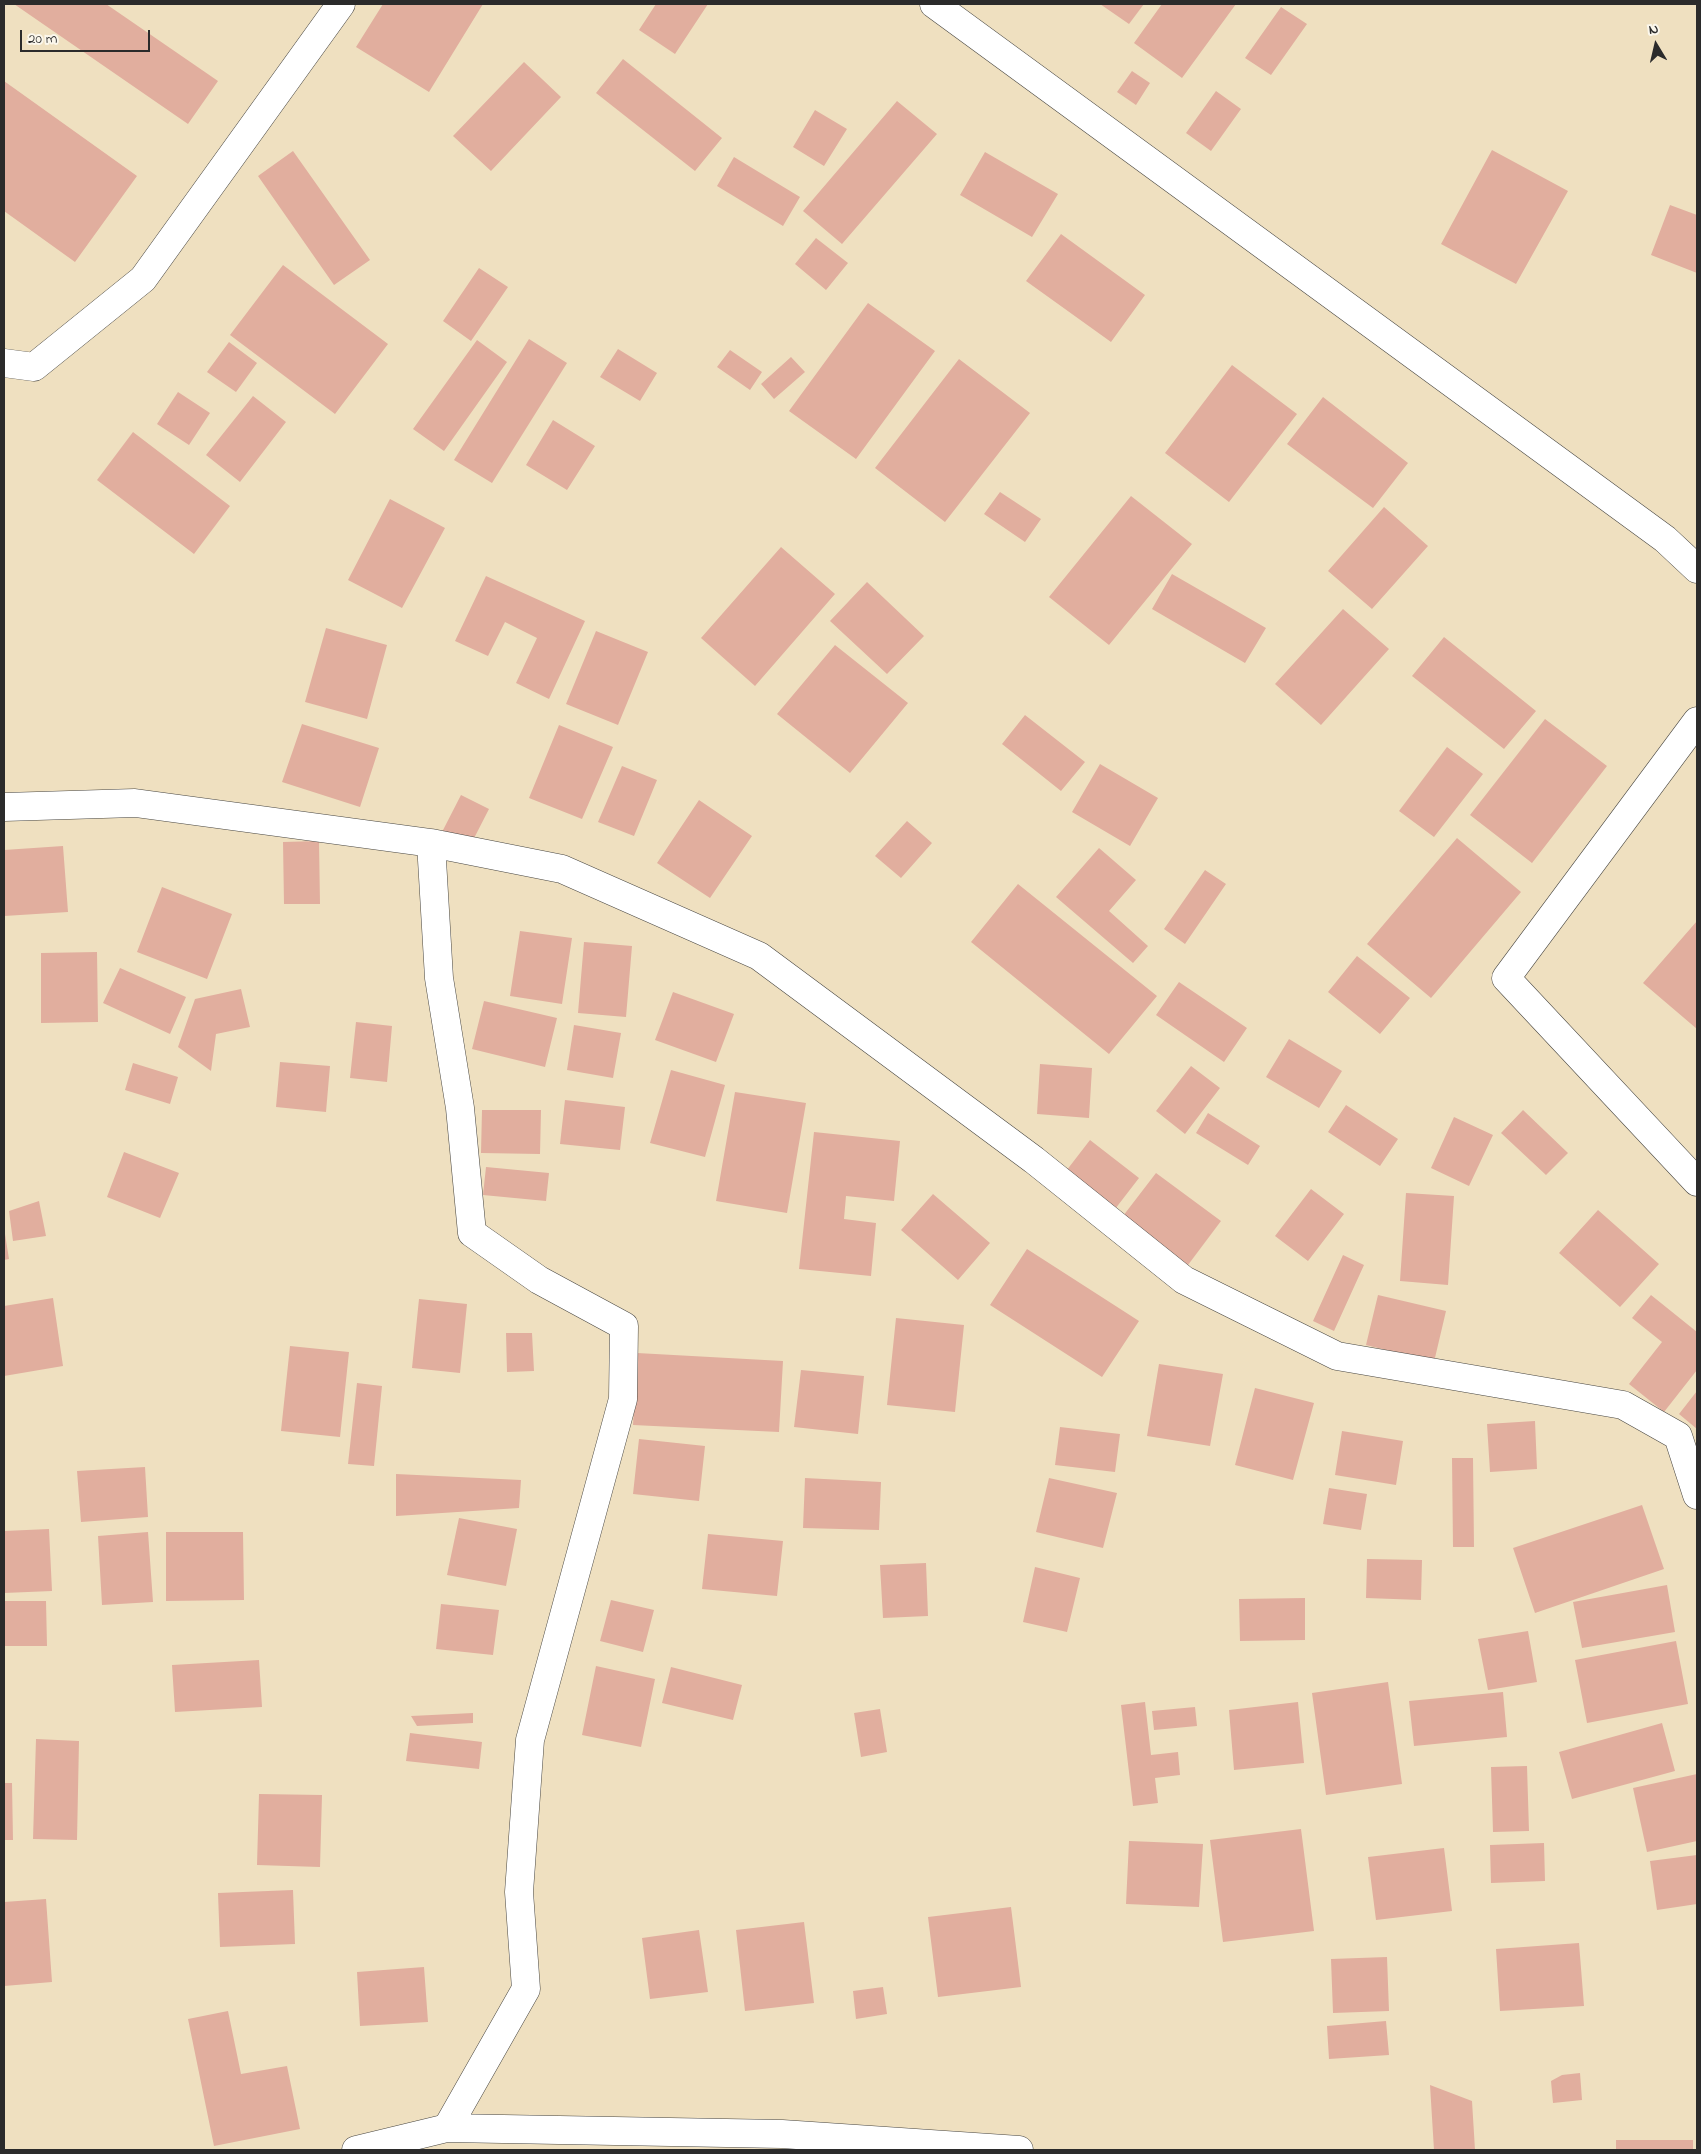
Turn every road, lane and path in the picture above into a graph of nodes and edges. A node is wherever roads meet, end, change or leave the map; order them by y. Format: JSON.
{"nodes":[{"id":1,"x":341,"y":4,"type":"edge"},
{"id":2,"x":934,"y":4,"type":"edge"},
{"id":3,"x":4,"y":363,"type":"edge"},
{"id":4,"x":1697,"y":569,"type":"edge"},
{"id":5,"x":1697,"y":721,"type":"edge"},
{"id":6,"x":4,"y":807,"type":"edge"},
{"id":7,"x":431,"y":843,"type":"junction"},
{"id":8,"x":1697,"y":1182,"type":"edge"},
{"id":9,"x":1697,"y":1495,"type":"edge"},
{"id":10,"x":447,"y":2128,"type":"junction"},
{"id":11,"x":783,"y":2142,"type":"edge"},
{"id":12,"x":356,"y":2150,"type":"edge"},
{"id":13,"x":1019,"y":2150,"type":"edge"}],
"edges":[{"from":1,"to":3,"type":"street"},
{"from":2,"to":4,"type":"street"},
{"from":5,"to":8,"type":"street"},
{"from":6,"to":7,"type":"street"},
{"from":7,"to":9,"type":"street"},
{"from":7,"to":10,"type":"street"},
{"from":10,"to":11,"type":"street"},
{"from":10,"to":12,"type":"street"},
{"from":11,"to":13,"type":"street"}]}
